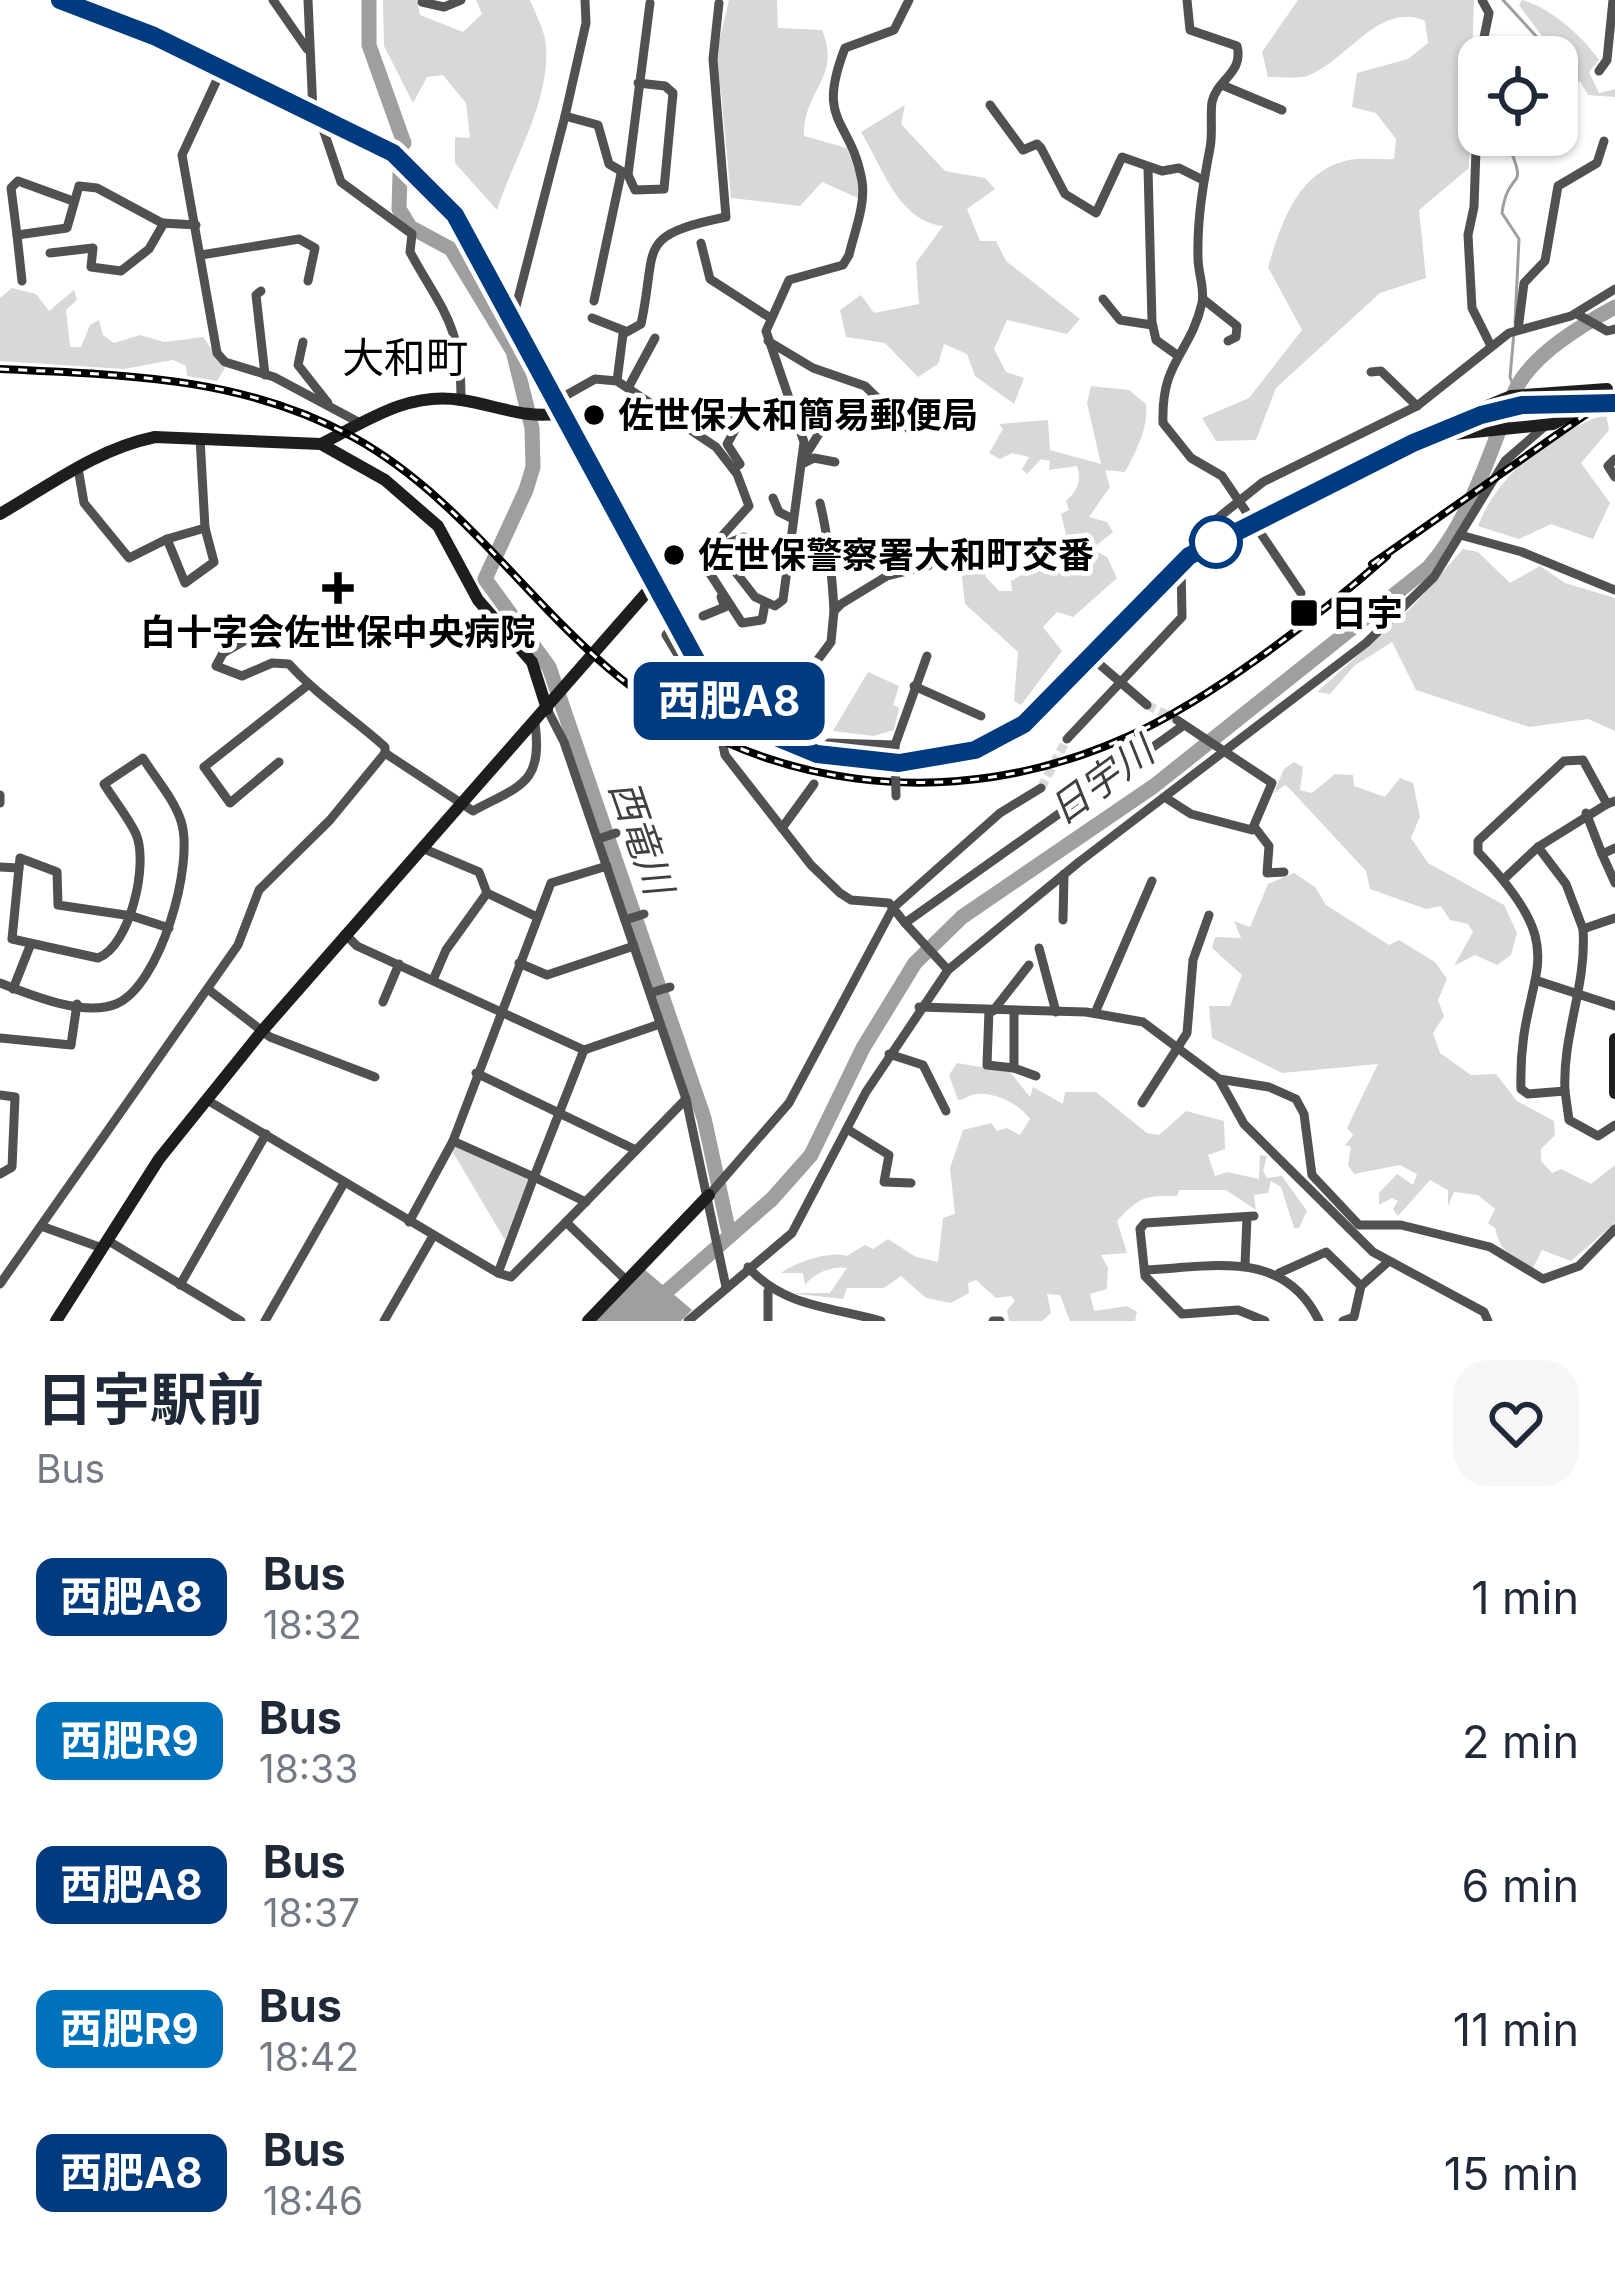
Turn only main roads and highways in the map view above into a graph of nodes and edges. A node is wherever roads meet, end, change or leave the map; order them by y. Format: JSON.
{"nodes":[{"id":1,"x":59,"y":0,"type":"edge"},
{"id":2,"x":1612,"y":394,"type":"edge"}],
"edges":[{"from":1,"to":2,"type":"highway","bridge":true}]}
